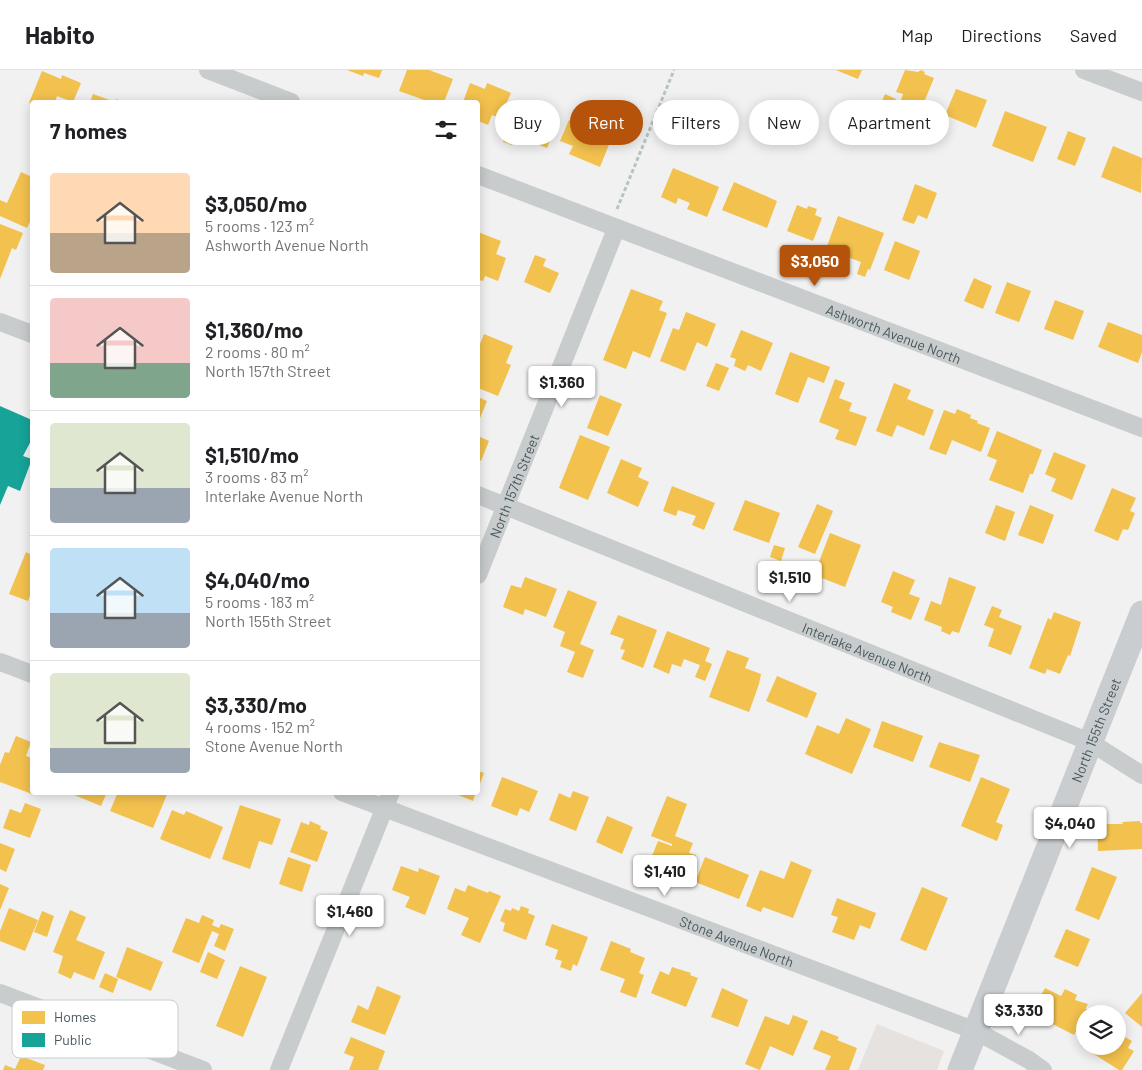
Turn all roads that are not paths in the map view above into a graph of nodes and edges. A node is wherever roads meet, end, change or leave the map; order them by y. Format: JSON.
{"nodes":[{"id":1,"x":208,"y":70,"type":"edge"},
{"id":2,"x":1084,"y":70,"type":"edge"},
{"id":3,"x":1142,"y":92,"type":"edge"},
{"id":4,"x":286,"y":100,"type":"edge"},
{"id":5,"x":480,"y":176,"type":"edge"},
{"id":6,"x":613,"y":227,"type":"junction"},
{"id":7,"x":0,"y":322,"type":"edge"},
{"id":8,"x":30,"y":333,"type":"edge"},
{"id":9,"x":1142,"y":428,"type":"edge"},
{"id":10,"x":480,"y":496,"type":"edge"},
{"id":11,"x":506,"y":505,"type":"junction"},
{"id":12,"x":480,"y":570,"type":"edge"},
{"id":13,"x":1142,"y":613,"type":"edge"},
{"id":14,"x":0,"y":662,"type":"edge"},
{"id":15,"x":30,"y":673,"type":"edge"},
{"id":16,"x":1090,"y":742,"type":"junction"},
{"id":17,"x":1142,"y":775,"type":"edge"},
{"id":18,"x":357,"y":795,"type":"edge"},
{"id":19,"x":388,"y":801,"type":"edge"},
{"id":20,"x":0,"y":993,"type":"edge"},
{"id":21,"x":18,"y":1000,"type":"edge"},
{"id":22,"x":976,"y":1031,"type":"junction"},
{"id":23,"x":171,"y":1058,"type":"edge"},
{"id":24,"x":203,"y":1070,"type":"edge"},
{"id":25,"x":280,"y":1070,"type":"edge"},
{"id":26,"x":960,"y":1070,"type":"edge"},
{"id":27,"x":1043,"y":1070,"type":"edge"}],
"edges":[{"from":1,"to":4,"type":"street"},
{"from":2,"to":3,"type":"street"},
{"from":5,"to":6,"type":"street","name":"Ashworth Avenue North"},
{"from":6,"to":9,"type":"street","name":"Ashworth Avenue North"},
{"from":6,"to":11,"type":"street","name":"North 157th Street"},
{"from":7,"to":8,"type":"street"},
{"from":10,"to":11,"type":"street","name":"Interlake Avenue North"},
{"from":11,"to":12,"type":"street","name":"North 157th Street"},
{"from":11,"to":16,"type":"street","name":"Interlake Avenue North"},
{"from":13,"to":16,"type":"street","name":"North 155th Street"},
{"from":14,"to":15,"type":"street"},
{"from":16,"to":17,"type":"street","name":"Interlake Avenue North"},
{"from":16,"to":22,"type":"street","name":"North 155th Street"},
{"from":18,"to":19,"type":"street","name":"Stone Avenue North"},
{"from":19,"to":22,"type":"street","name":"Stone Avenue North"},
{"from":19,"to":25,"type":"street"},
{"from":20,"to":21,"type":"street"},
{"from":22,"to":26,"type":"street","name":"North 155th Street"},
{"from":22,"to":27,"type":"street","name":"Stone Avenue North"},
{"from":23,"to":24,"type":"street"}]}
